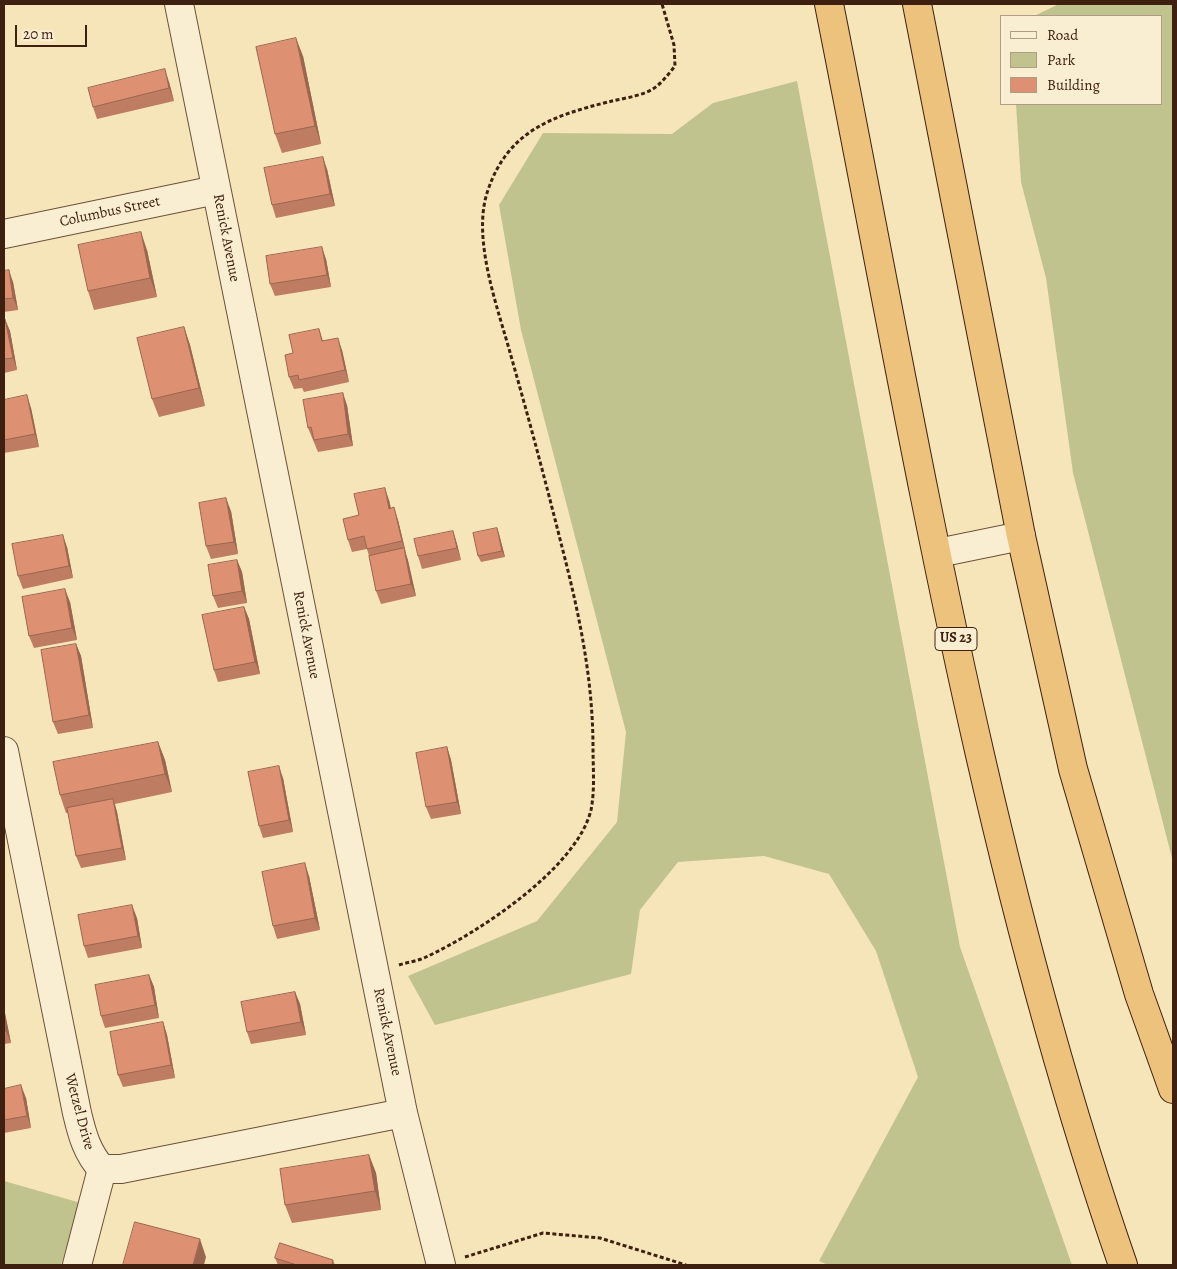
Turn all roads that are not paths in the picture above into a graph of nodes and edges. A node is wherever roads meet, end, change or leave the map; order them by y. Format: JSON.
{"nodes":[{"id":1,"x":179,"y":4,"type":"edge"},
{"id":2,"x":829,"y":4,"type":"edge"},
{"id":3,"x":918,"y":4,"type":"edge"},
{"id":4,"x":216,"y":190,"type":"junction"},
{"id":5,"x":4,"y":234,"type":"edge"},
{"id":6,"x":1021,"y":536,"type":"junction"},
{"id":7,"x":938,"y":553,"type":"junction"},
{"id":8,"x":4,"y":751,"type":"edge"},
{"id":9,"x":1173,"y":1089,"type":"edge"},
{"id":10,"x":404,"y":1113,"type":"junction"},
{"id":11,"x":102,"y":1169,"type":"junction"},
{"id":12,"x":77,"y":1265,"type":"edge"},
{"id":13,"x":441,"y":1265,"type":"edge"},
{"id":14,"x":1122,"y":1265,"type":"edge"}],
"edges":[{"from":1,"to":4,"type":"street","name":"Renick Avenue"},
{"from":2,"to":7,"type":"highway","number":"US 23"},
{"from":3,"to":6,"type":"highway"},
{"from":4,"to":5,"type":"street","name":"Columbus Street"},
{"from":4,"to":10,"type":"street","name":"Renick Avenue"},
{"from":6,"to":7,"type":"street"},
{"from":6,"to":9,"type":"highway"},
{"from":7,"to":14,"type":"highway","number":"US 23"},
{"from":8,"to":11,"type":"street","name":"Wetzel Drive"},
{"from":10,"to":11,"type":"street","name":"Wetzel Drive"},
{"from":10,"to":13,"type":"street","name":"Renick Avenue"},
{"from":11,"to":12,"type":"street"}]}
